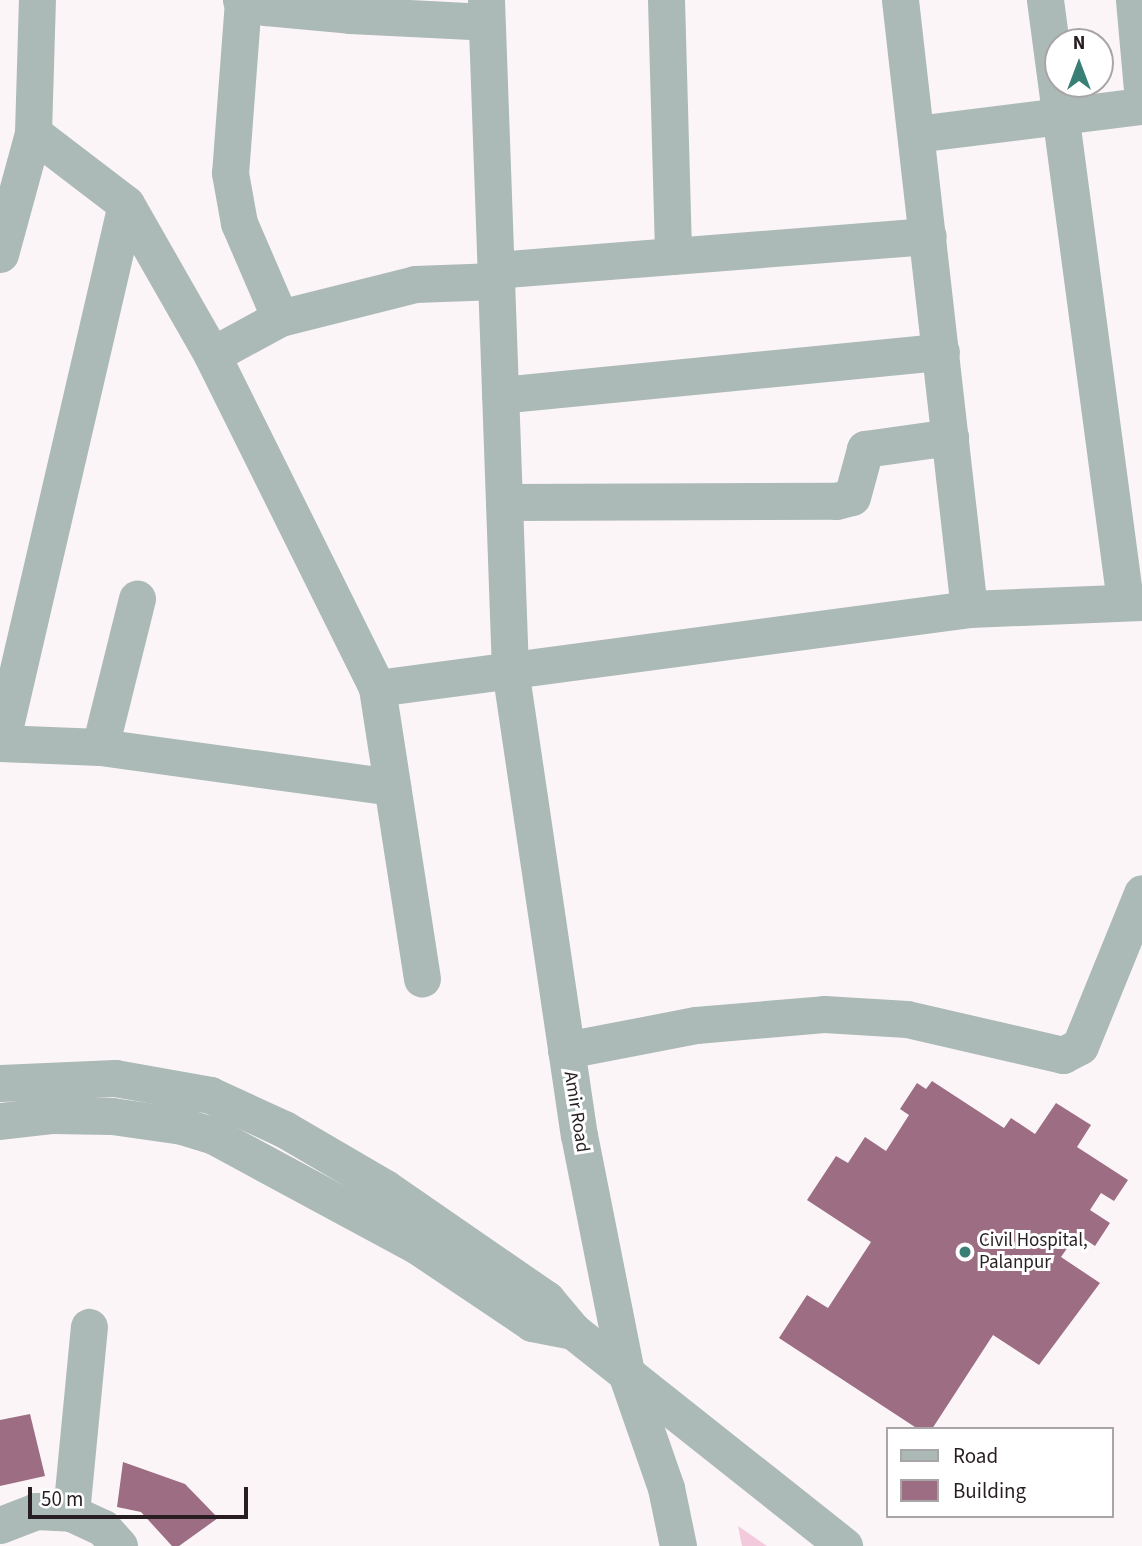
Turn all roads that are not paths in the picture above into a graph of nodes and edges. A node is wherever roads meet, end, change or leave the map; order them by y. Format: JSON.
{"nodes":[{"id":1,"x":37,"y":0,"type":"edge"},
{"id":2,"x":242,"y":0,"type":"edge"},
{"id":3,"x":666,"y":0,"type":"edge"},
{"id":4,"x":1045,"y":0,"type":"edge"},
{"id":5,"x":1134,"y":0,"type":"edge"},
{"id":6,"x":903,"y":1,"type":"edge"},
{"id":7,"x":351,"y":7,"type":"edge"},
{"id":8,"x":486,"y":11,"type":"edge"},
{"id":9,"x":1142,"y":89,"type":"edge"},
{"id":10,"x":1142,"y":106,"type":"edge"},
{"id":11,"x":1058,"y":117,"type":"junction"},
{"id":12,"x":33,"y":133,"type":"junction"},
{"id":13,"x":916,"y":134,"type":"junction"},
{"id":14,"x":126,"y":204,"type":"junction"},
{"id":15,"x":928,"y":236,"type":"junction"},
{"id":16,"x":0,"y":254,"type":"edge"},
{"id":17,"x":673,"y":256,"type":"junction"},
{"id":18,"x":496,"y":275,"type":"junction"},
{"id":19,"x":280,"y":318,"type":"junction"},
{"id":20,"x":941,"y":352,"type":"junction"},
{"id":21,"x":212,"y":355,"type":"junction"},
{"id":22,"x":500,"y":395,"type":"junction"},
{"id":23,"x":950,"y":437,"type":"junction"},
{"id":24,"x":504,"y":502,"type":"junction"},
{"id":25,"x":137,"y":599,"type":"dead end"},
{"id":26,"x":1133,"y":602,"type":"edge"},
{"id":27,"x":969,"y":609,"type":"junction"},
{"id":28,"x":510,"y":669,"type":"junction"},
{"id":29,"x":377,"y":688,"type":"junction"},
{"id":30,"x":0,"y":743,"type":"edge"},
{"id":31,"x":100,"y":747,"type":"junction"},
{"id":32,"x":392,"y":787,"type":"junction"},
{"id":33,"x":1142,"y":893,"type":"edge"},
{"id":34,"x":422,"y":979,"type":"dead end"},
{"id":35,"x":566,"y":1050,"type":"junction"},
{"id":36,"x":0,"y":1083,"type":"edge"},
{"id":37,"x":0,"y":1121,"type":"edge"},
{"id":38,"x":89,"y":1327,"type":"dead end"},
{"id":39,"x":573,"y":1331,"type":"junction"},
{"id":40,"x":626,"y":1373,"type":"junction"},
{"id":41,"x":71,"y":1513,"type":"junction"},
{"id":42,"x":0,"y":1525,"type":"edge"},
{"id":43,"x":118,"y":1546,"type":"edge"},
{"id":44,"x":678,"y":1546,"type":"edge"},
{"id":45,"x":844,"y":1546,"type":"edge"}],
"edges":[{"from":1,"to":12,"type":"street"},
{"from":2,"to":7,"type":"street"},
{"from":2,"to":19,"type":"street"},
{"from":3,"to":17,"type":"street"},
{"from":4,"to":11,"type":"street"},
{"from":5,"to":9,"type":"street"},
{"from":6,"to":13,"type":"street"},
{"from":7,"to":8,"type":"street"},
{"from":8,"to":18,"type":"street","name":"Amir Road"},
{"from":10,"to":11,"type":"street"},
{"from":11,"to":13,"type":"street"},
{"from":11,"to":26,"type":"street"},
{"from":12,"to":14,"type":"street"},
{"from":12,"to":16,"type":"street"},
{"from":13,"to":15,"type":"street"},
{"from":14,"to":21,"type":"street"},
{"from":14,"to":30,"type":"street"},
{"from":15,"to":17,"type":"street"},
{"from":15,"to":20,"type":"street"},
{"from":17,"to":18,"type":"street"},
{"from":18,"to":19,"type":"street"},
{"from":18,"to":22,"type":"street","name":"Amir Road"},
{"from":19,"to":21,"type":"street"},
{"from":20,"to":22,"type":"street"},
{"from":20,"to":23,"type":"street"},
{"from":21,"to":29,"type":"street"},
{"from":22,"to":24,"type":"street","name":"Amir Road"},
{"from":23,"to":24,"type":"street"},
{"from":23,"to":27,"type":"street"},
{"from":24,"to":28,"type":"street","name":"Amir Road"},
{"from":25,"to":31,"type":"street"},
{"from":26,"to":27,"type":"street"},
{"from":27,"to":28,"type":"street"},
{"from":28,"to":29,"type":"street"},
{"from":28,"to":35,"type":"street","name":"Amir Road"},
{"from":29,"to":32,"type":"street"},
{"from":30,"to":31,"type":"street"},
{"from":31,"to":32,"type":"street"},
{"from":32,"to":34,"type":"street"},
{"from":33,"to":35,"type":"street"},
{"from":35,"to":40,"type":"street","name":"Amir Road"},
{"from":36,"to":39,"type":"street"},
{"from":37,"to":39,"type":"street"},
{"from":38,"to":41,"type":"street"},
{"from":39,"to":40,"type":"street"},
{"from":40,"to":44,"type":"street","name":"Amir Road"},
{"from":40,"to":45,"type":"street"},
{"from":41,"to":42,"type":"street"},
{"from":41,"to":43,"type":"street"}]}
